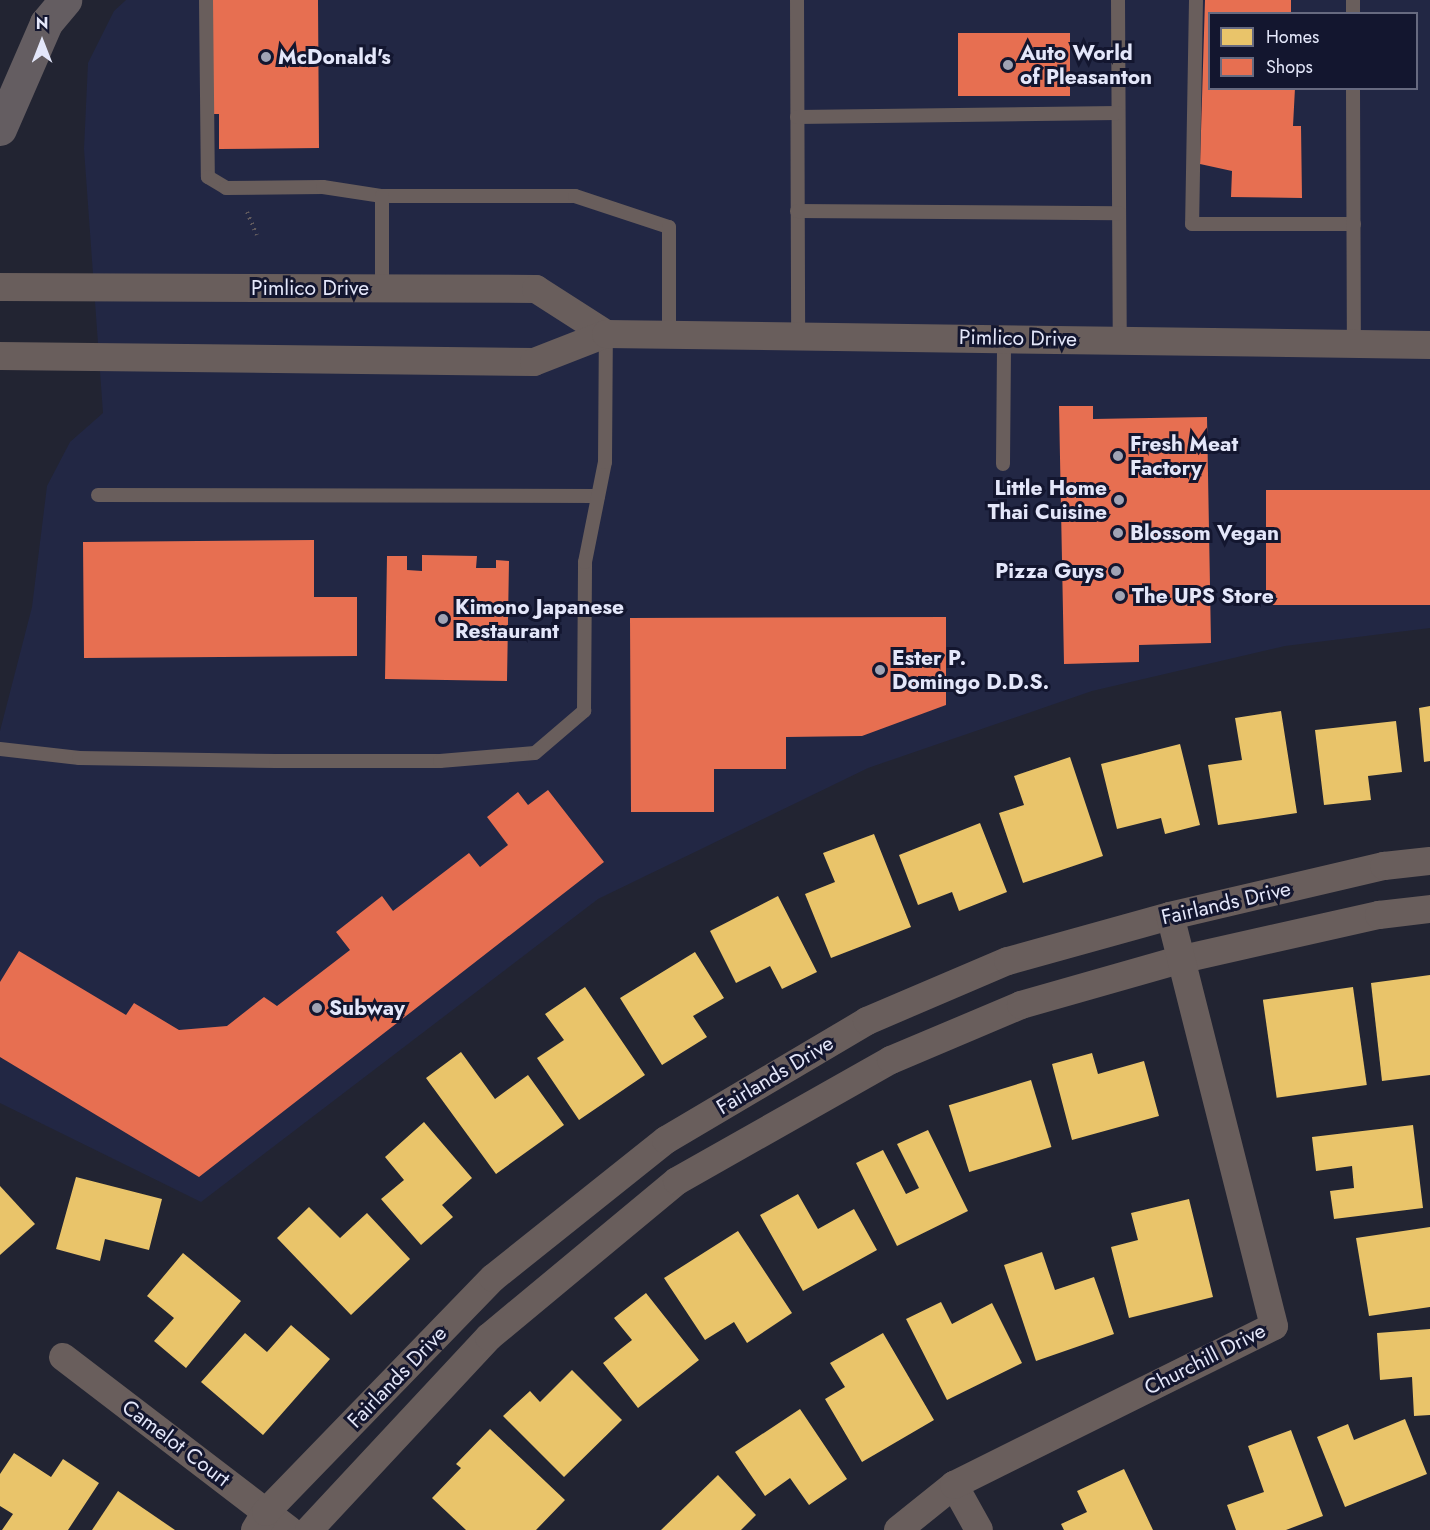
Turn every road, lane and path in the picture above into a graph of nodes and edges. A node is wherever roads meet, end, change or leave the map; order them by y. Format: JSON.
{"nodes":[{"id":1,"x":64,"y":0,"type":"edge"},
{"id":2,"x":206,"y":0,"type":"edge"},
{"id":3,"x":797,"y":0,"type":"edge"},
{"id":4,"x":1118,"y":0,"type":"edge"},
{"id":5,"x":1196,"y":0,"type":"edge"},
{"id":6,"x":1353,"y":90,"type":"edge"},
{"id":7,"x":1118,"y":113,"type":"junction"},
{"id":8,"x":797,"y":117,"type":"junction"},
{"id":9,"x":0,"y":129,"type":"edge"},
{"id":10,"x":382,"y":196,"type":"junction"},
{"id":11,"x":797,"y":211,"type":"junction"},
{"id":12,"x":1119,"y":213,"type":"junction"},
{"id":13,"x":1354,"y":224,"type":"junction"},
{"id":14,"x":0,"y":287,"type":"edge"},
{"id":15,"x":382,"y":288,"type":"junction"},
{"id":16,"x":606,"y":334,"type":"junction"},
{"id":17,"x":669,"y":335,"type":"junction"},
{"id":18,"x":798,"y":336,"type":"junction"},
{"id":19,"x":1004,"y":338,"type":"junction"},
{"id":20,"x":1120,"y":340,"type":"junction"},
{"id":21,"x":1354,"y":343,"type":"junction"},
{"id":22,"x":1430,"y":345,"type":"edge"},
{"id":23,"x":0,"y":356,"type":"edge"},
{"id":24,"x":1003,"y":464,"type":"dead end"},
{"id":25,"x":98,"y":495,"type":"dead end"},
{"id":26,"x":598,"y":496,"type":"junction"},
{"id":27,"x":0,"y":749,"type":"edge"},
{"id":28,"x":1430,"y":861,"type":"edge"},
{"id":29,"x":1430,"y":909,"type":"edge"},
{"id":30,"x":1170,"y":916,"type":"junction"},
{"id":31,"x":1183,"y":959,"type":"junction"},
{"id":32,"x":63,"y":1357,"type":"dead end"},
{"id":33,"x":954,"y":1485,"type":"junction"},
{"id":34,"x":260,"y":1521,"type":"edge"},
{"id":35,"x":289,"y":1530,"type":"edge"},
{"id":36,"x":309,"y":1530,"type":"edge"},
{"id":37,"x":898,"y":1530,"type":"edge"},
{"id":38,"x":979,"y":1530,"type":"edge"}],
"edges":[{"from":1,"to":9,"type":"highway"},
{"from":2,"to":10,"type":"lane"},
{"from":3,"to":8,"type":"lane"},
{"from":4,"to":7,"type":"lane"},
{"from":5,"to":13,"type":"lane"},
{"from":6,"to":13,"type":"lane"},
{"from":7,"to":8,"type":"lane"},
{"from":7,"to":12,"type":"lane"},
{"from":8,"to":11,"type":"lane"},
{"from":10,"to":15,"type":"lane"},
{"from":10,"to":17,"type":"lane"},
{"from":11,"to":12,"type":"lane"},
{"from":11,"to":18,"type":"lane"},
{"from":12,"to":20,"type":"lane"},
{"from":13,"to":21,"type":"lane"},
{"from":14,"to":15,"type":"street","name":"Pimlico Drive"},
{"from":15,"to":16,"type":"street","name":"Pimlico Drive"},
{"from":16,"to":17,"type":"street","name":"Pimlico Drive"},
{"from":16,"to":23,"type":"street","name":"Pimlico Drive"},
{"from":16,"to":26,"type":"lane"},
{"from":17,"to":18,"type":"street","name":"Pimlico Drive"},
{"from":18,"to":19,"type":"street","name":"Pimlico Drive"},
{"from":19,"to":20,"type":"street","name":"Pimlico Drive"},
{"from":19,"to":24,"type":"lane"},
{"from":20,"to":21,"type":"street","name":"Pimlico Drive"},
{"from":21,"to":22,"type":"street","name":"Pimlico Drive"},
{"from":25,"to":26,"type":"lane"},
{"from":26,"to":27,"type":"lane"},
{"from":28,"to":30,"type":"street","name":"Fairlands Drive"},
{"from":29,"to":31,"type":"street","name":"Fairlands Drive"},
{"from":30,"to":31,"type":"street","name":"Churchill Drive"},
{"from":30,"to":34,"type":"street","name":"Fairlands Drive"},
{"from":31,"to":33,"type":"street","name":"Churchill Drive"},
{"from":31,"to":36,"type":"street","name":"Fairlands Drive"},
{"from":32,"to":34,"type":"street","name":"Camelot Court"},
{"from":33,"to":37,"type":"street","name":"Churchill Drive"},
{"from":33,"to":38,"type":"street"},
{"from":34,"to":35,"type":"street","name":"Camelot Court"}]}
